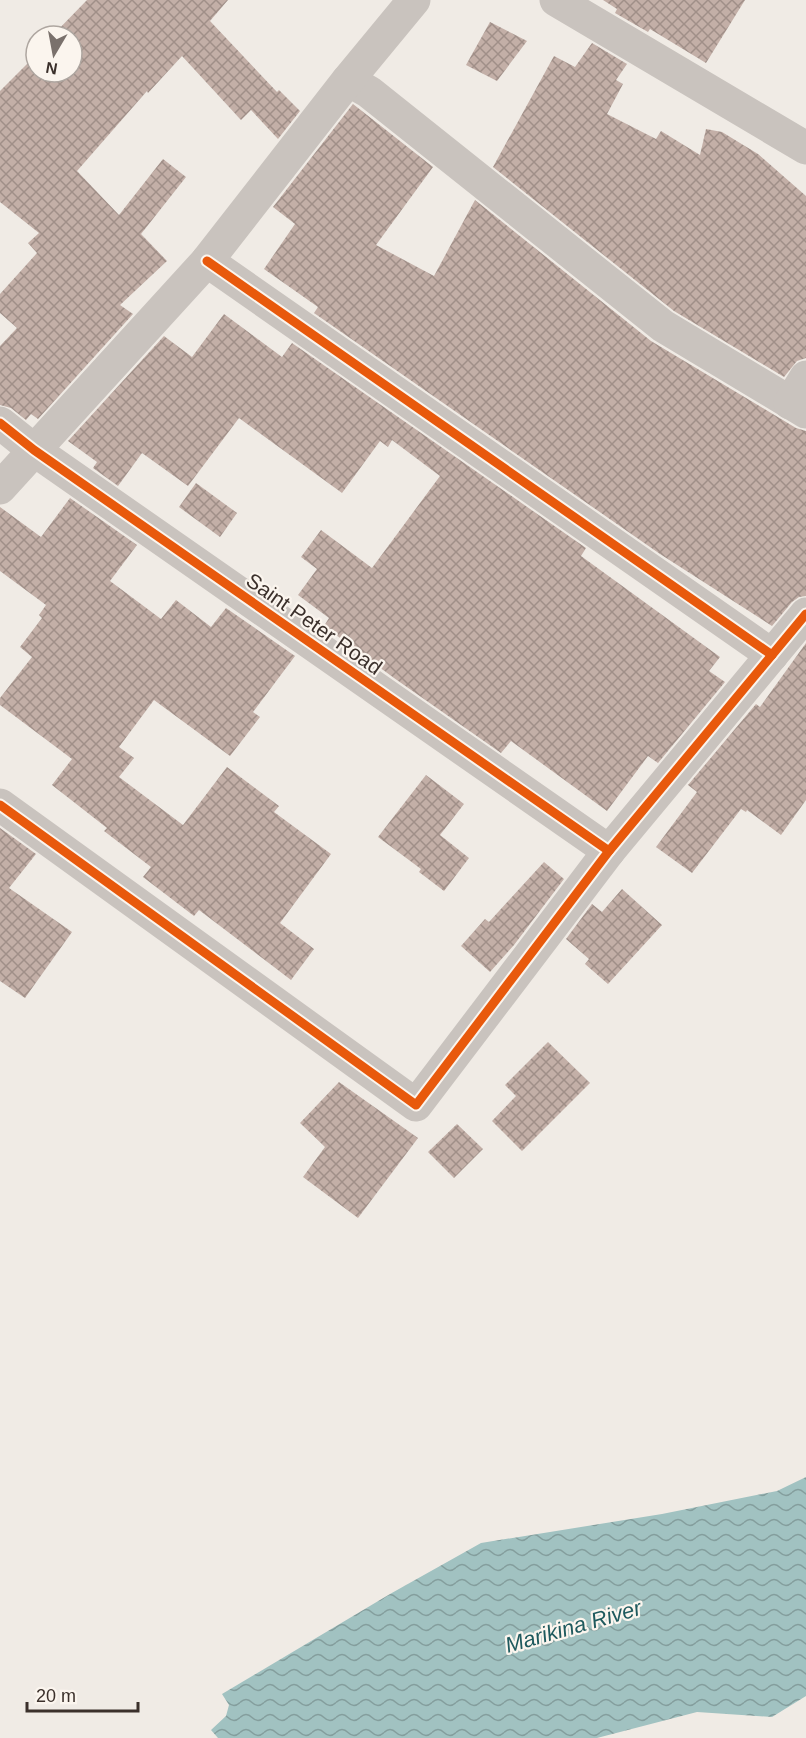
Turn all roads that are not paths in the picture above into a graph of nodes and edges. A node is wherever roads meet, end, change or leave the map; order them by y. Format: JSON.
{"nodes":[{"id":1,"x":414,"y":0,"type":"edge"},
{"id":2,"x":556,"y":0,"type":"edge"},
{"id":3,"x":348,"y":80,"type":"junction"},
{"id":4,"x":806,"y":148,"type":"edge"},
{"id":5,"x":207,"y":261,"type":"junction"},
{"id":6,"x":801,"y":397,"type":"edge"},
{"id":7,"x":0,"y":423,"type":"edge"},
{"id":8,"x":34,"y":450,"type":"junction"},
{"id":9,"x":0,"y":488,"type":"edge"},
{"id":10,"x":806,"y":614,"type":"edge"},
{"id":11,"x":772,"y":655,"type":"junction"},
{"id":12,"x":0,"y":805,"type":"edge"},
{"id":13,"x":609,"y":851,"type":"junction"}],
"edges":[{"from":1,"to":3,"type":"street"},
{"from":2,"to":4,"type":"street"},
{"from":3,"to":5,"type":"street"},
{"from":3,"to":6,"type":"street"},
{"from":5,"to":8,"type":"street"},
{"from":5,"to":11,"type":"street"},
{"from":7,"to":8,"type":"street","name":"Saint Peter Road"},
{"from":8,"to":9,"type":"street"},
{"from":8,"to":13,"type":"street","name":"Saint Peter Road"},
{"from":10,"to":11,"type":"street"},
{"from":11,"to":13,"type":"street"},
{"from":12,"to":13,"type":"street"}]}
